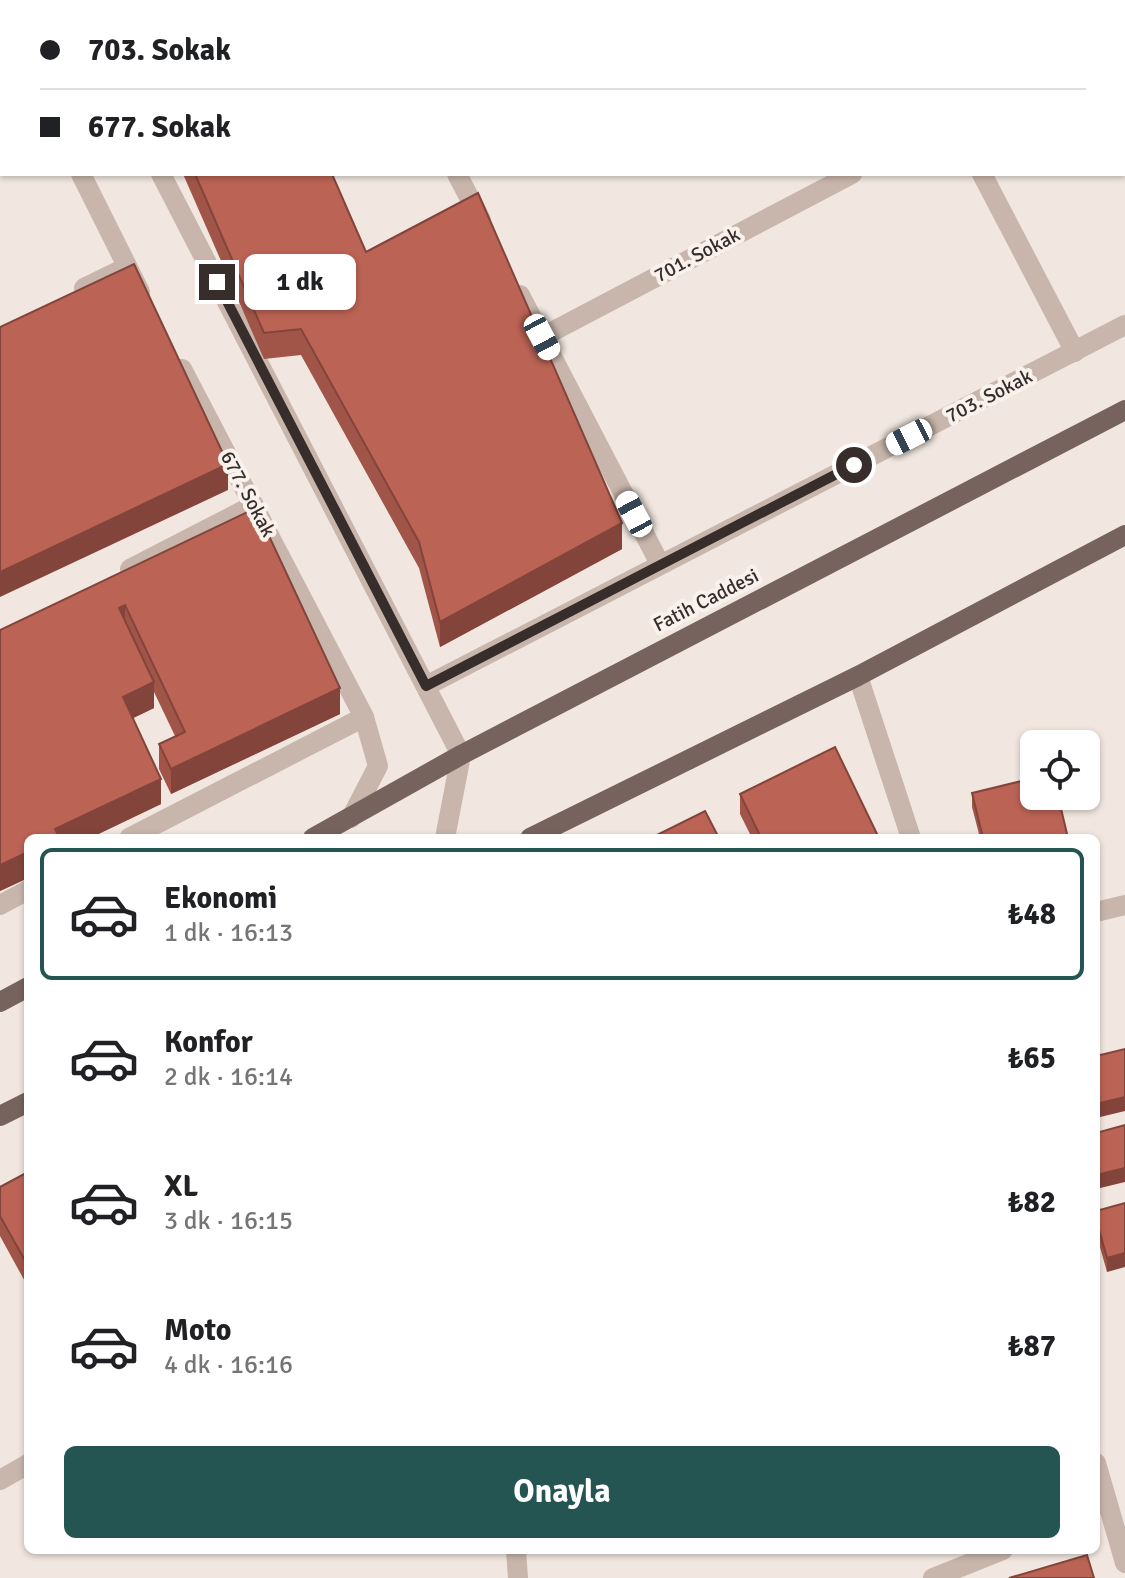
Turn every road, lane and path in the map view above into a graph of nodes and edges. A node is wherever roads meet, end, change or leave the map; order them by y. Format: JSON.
{"nodes":[{"id":1,"x":82,"y":176,"type":"edge"},
{"id":2,"x":162,"y":176,"type":"edge"},
{"id":3,"x":458,"y":176,"type":"edge"},
{"id":4,"x":848,"y":176,"type":"edge"},
{"id":5,"x":983,"y":176,"type":"edge"},
{"id":6,"x":493,"y":242,"type":"edge"},
{"id":7,"x":127,"y":267,"type":"junction"},
{"id":8,"x":514,"y":282,"type":"edge"},
{"id":9,"x":71,"y":295,"type":"edge"},
{"id":10,"x":150,"y":309,"type":"edge"},
{"id":11,"x":1125,"y":325,"type":"edge"},
{"id":12,"x":542,"y":337,"type":"junction"},
{"id":13,"x":172,"y":351,"type":"edge"},
{"id":14,"x":1075,"y":352,"type":"junction"},
{"id":15,"x":1125,"y":410,"type":"edge"},
{"id":16,"x":254,"y":505,"type":"junction"},
{"id":17,"x":1125,"y":535,"type":"edge"},
{"id":18,"x":660,"y":564,"type":"junction"},
{"id":19,"x":113,"y":578,"type":"edge"},
{"id":20,"x":858,"y":676,"type":"junction"},
{"id":21,"x":426,"y":686,"type":"junction"},
{"id":22,"x":364,"y":717,"type":"junction"},
{"id":23,"x":461,"y":755,"type":"junction"},
{"id":24,"x":351,"y":818,"type":"junction"},
{"id":25,"x":137,"y":834,"type":"edge"},
{"id":26,"x":321,"y":834,"type":"edge"},
{"id":27,"x":446,"y":834,"type":"edge"},
{"id":28,"x":538,"y":834,"type":"edge"},
{"id":29,"x":910,"y":834,"type":"edge"},
{"id":30,"x":24,"y":892,"type":"edge"},
{"id":31,"x":0,"y":905,"type":"edge"},
{"id":32,"x":1125,"y":905,"type":"edge"},
{"id":33,"x":1100,"y":911,"type":"edge"},
{"id":34,"x":24,"y":989,"type":"edge"},
{"id":35,"x":0,"y":1002,"type":"edge"},
{"id":36,"x":24,"y":1104,"type":"edge"},
{"id":37,"x":0,"y":1116,"type":"edge"},
{"id":38,"x":24,"y":1466,"type":"edge"},
{"id":39,"x":0,"y":1480,"type":"edge"},
{"id":40,"x":1102,"y":1510,"type":"edge"},
{"id":41,"x":516,"y":1554,"type":"edge"},
{"id":42,"x":993,"y":1554,"type":"edge"},
{"id":43,"x":1125,"y":1563,"type":"edge"},
{"id":44,"x":518,"y":1578,"type":"edge"},
{"id":45,"x":933,"y":1578,"type":"edge"}],
"edges":[{"from":1,"to":7,"type":"street"},
{"from":2,"to":21,"type":"street"},
{"from":3,"to":6,"type":"street"},
{"from":4,"to":12,"type":"street","name":"701. Sokak"},
{"from":5,"to":14,"type":"street"},
{"from":7,"to":9,"type":"street"},
{"from":7,"to":10,"type":"street"},
{"from":8,"to":12,"type":"street"},
{"from":11,"to":14,"type":"street","name":"703. Sokak"},
{"from":12,"to":18,"type":"street"},
{"from":13,"to":16,"type":"street","name":"677. Sokak"},
{"from":14,"to":18,"type":"street","name":"703. Sokak"},
{"from":15,"to":23,"type":"main road","name":"Fatih Caddesi"},
{"from":16,"to":19,"type":"street"},
{"from":16,"to":22,"type":"street","name":"677. Sokak"},
{"from":17,"to":20,"type":"main road"},
{"from":18,"to":21,"type":"street","name":"703. Sokak"},
{"from":20,"to":28,"type":"main road"},
{"from":20,"to":29,"type":"street"},
{"from":21,"to":23,"type":"street"},
{"from":22,"to":24,"type":"street","name":"677. Sokak"},
{"from":22,"to":25,"type":"street"},
{"from":23,"to":24,"type":"main road","name":"Fatih Caddesi"},
{"from":23,"to":27,"type":"street"},
{"from":24,"to":26,"type":"main road","name":"Fatih Caddesi"},
{"from":30,"to":31,"type":"street"},
{"from":32,"to":33,"type":"street"},
{"from":34,"to":35,"type":"main road"},
{"from":36,"to":37,"type":"main road"},
{"from":38,"to":39,"type":"street"},
{"from":40,"to":43,"type":"street"},
{"from":41,"to":44,"type":"street"},
{"from":42,"to":45,"type":"street"}]}
